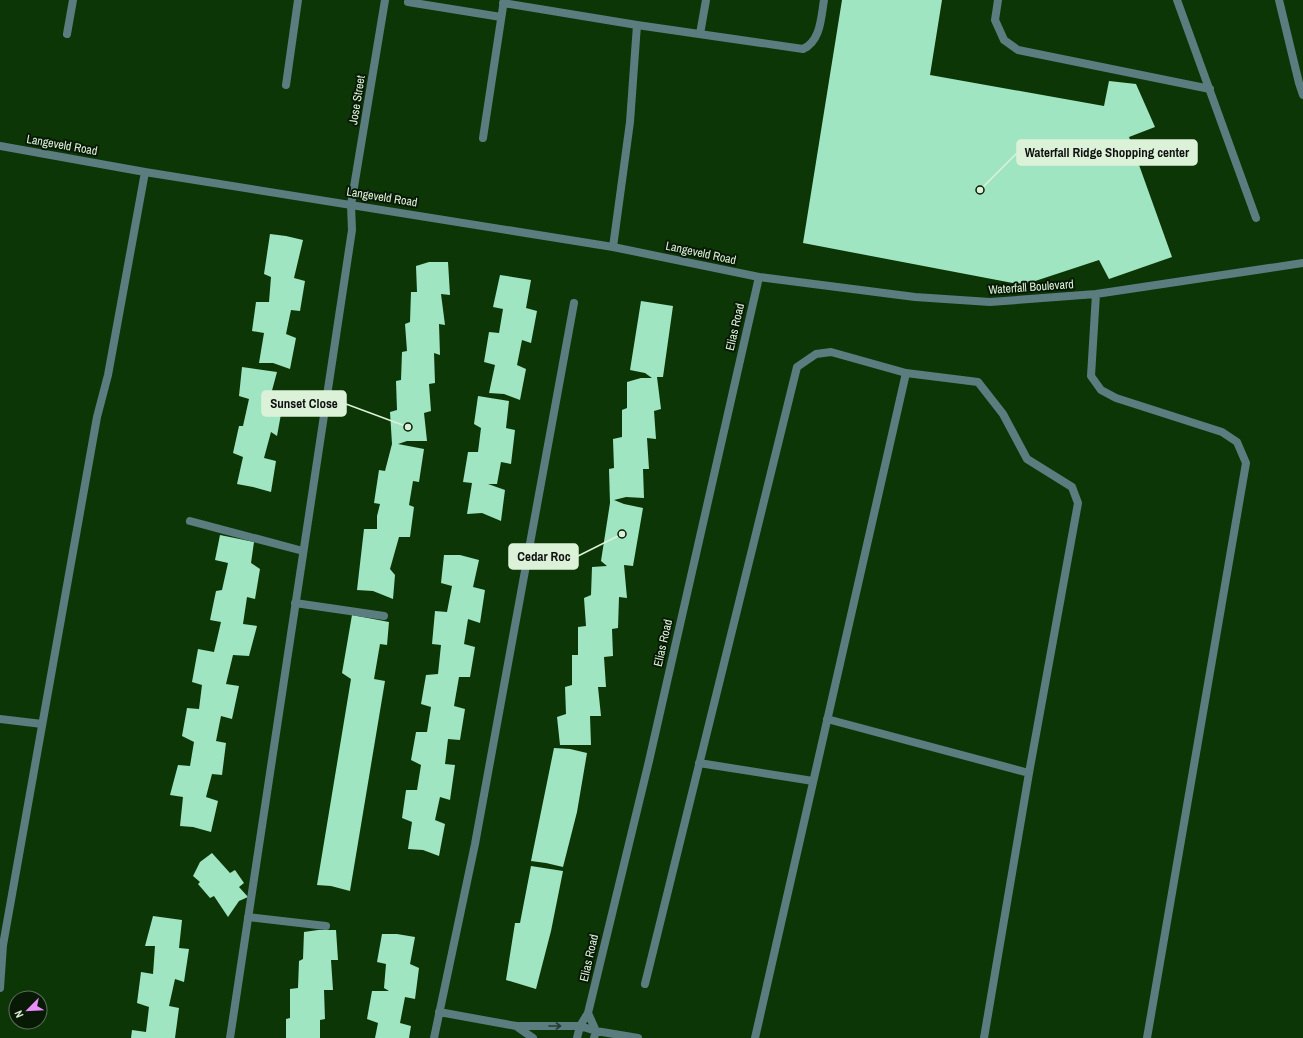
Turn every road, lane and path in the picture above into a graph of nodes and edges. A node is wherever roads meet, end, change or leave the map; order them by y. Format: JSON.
{"nodes":[{"id":1,"x":73,"y":0,"type":"edge"},
{"id":2,"x":298,"y":0,"type":"edge"},
{"id":3,"x":386,"y":0,"type":"edge"},
{"id":4,"x":706,"y":0,"type":"edge"},
{"id":5,"x":824,"y":0,"type":"edge"},
{"id":6,"x":998,"y":0,"type":"edge"},
{"id":7,"x":1177,"y":0,"type":"edge"},
{"id":8,"x":1279,"y":0,"type":"edge"},
{"id":9,"x":408,"y":2,"type":"dead end"},
{"id":10,"x":504,"y":2,"type":"edge"},
{"id":11,"x":501,"y":17,"type":"junction"},
{"id":12,"x":637,"y":25,"type":"junction"},
{"id":13,"x":67,"y":34,"type":"dead end"},
{"id":14,"x":700,"y":34,"type":"junction"},
{"id":15,"x":286,"y":85,"type":"dead end"},
{"id":16,"x":1210,"y":89,"type":"junction"},
{"id":17,"x":1303,"y":95,"type":"edge"},
{"id":18,"x":483,"y":138,"type":"dead end"},
{"id":19,"x":0,"y":146,"type":"edge"},
{"id":20,"x":145,"y":172,"type":"junction"},
{"id":21,"x":352,"y":204,"type":"junction"},
{"id":22,"x":1256,"y":218,"type":"dead end"},
{"id":23,"x":614,"y":247,"type":"junction"},
{"id":24,"x":1303,"y":263,"type":"edge"},
{"id":25,"x":759,"y":277,"type":"junction"},
{"id":26,"x":1096,"y":294,"type":"junction"},
{"id":27,"x":574,"y":303,"type":"dead end"},
{"id":28,"x":906,"y":374,"type":"junction"},
{"id":29,"x":190,"y":521,"type":"dead end"},
{"id":30,"x":303,"y":551,"type":"junction"},
{"id":31,"x":295,"y":603,"type":"junction"},
{"id":32,"x":384,"y":616,"type":"dead end"},
{"id":33,"x":0,"y":719,"type":"edge"},
{"id":34,"x":827,"y":719,"type":"junction"},
{"id":35,"x":42,"y":724,"type":"junction"},
{"id":36,"x":699,"y":762,"type":"junction"},
{"id":37,"x":1029,"y":773,"type":"junction"},
{"id":38,"x":813,"y":781,"type":"junction"},
{"id":39,"x":248,"y":916,"type":"junction"},
{"id":40,"x":326,"y":926,"type":"dead end"},
{"id":41,"x":645,"y":984,"type":"dead end"},
{"id":42,"x":0,"y":988,"type":"edge"},
{"id":43,"x":439,"y":1012,"type":"junction"},
{"id":44,"x":588,"y":1013,"type":"junction"},
{"id":45,"x":516,"y":1026,"type":"junction"},
{"id":46,"x":580,"y":1026,"type":"junction"},
{"id":47,"x":595,"y":1034,"type":"edge"},
{"id":48,"x":230,"y":1038,"type":"edge"},
{"id":49,"x":434,"y":1038,"type":"edge"},
{"id":50,"x":533,"y":1038,"type":"edge"},
{"id":51,"x":577,"y":1038,"type":"edge"},
{"id":52,"x":638,"y":1038,"type":"edge"},
{"id":53,"x":755,"y":1038,"type":"edge"},
{"id":54,"x":984,"y":1038,"type":"edge"},
{"id":55,"x":1147,"y":1038,"type":"edge"}],
"edges":[{"from":1,"to":13,"type":"street"},
{"from":2,"to":15,"type":"street"},
{"from":3,"to":21,"type":"street","name":"Jose Street"},
{"from":4,"to":14,"type":"street"},
{"from":5,"to":14,"type":"street"},
{"from":6,"to":16,"type":"street"},
{"from":7,"to":16,"type":"street"},
{"from":8,"to":17,"type":"street"},
{"from":9,"to":11,"type":"street"},
{"from":10,"to":11,"type":"street"},
{"from":10,"to":12,"type":"street"},
{"from":11,"to":18,"type":"street"},
{"from":12,"to":14,"type":"street"},
{"from":12,"to":23,"type":"street"},
{"from":16,"to":22,"type":"street"},
{"from":19,"to":20,"type":"street","name":"Langeveld Road"},
{"from":20,"to":21,"type":"street","name":"Langeveld Road"},
{"from":20,"to":35,"type":"street"},
{"from":21,"to":23,"type":"street","name":"Langeveld Road"},
{"from":21,"to":30,"type":"street","name":"Jose Street"},
{"from":23,"to":25,"type":"street","name":"Langeveld Road"},
{"from":24,"to":26,"type":"street","name":"Waterfall Boulevard"},
{"from":25,"to":26,"type":"street","name":"Waterfall Boulevard"},
{"from":25,"to":44,"type":"street","name":"Elias Road"},
{"from":26,"to":55,"type":"street"},
{"from":27,"to":43,"type":"street"},
{"from":28,"to":34,"type":"street"},
{"from":28,"to":36,"type":"street"},
{"from":28,"to":37,"type":"street"},
{"from":29,"to":30,"type":"street"},
{"from":30,"to":31,"type":"street","name":"Jose Street"},
{"from":31,"to":32,"type":"street"},
{"from":31,"to":39,"type":"street","name":"Jose Street"},
{"from":33,"to":35,"type":"street"},
{"from":34,"to":37,"type":"street"},
{"from":34,"to":38,"type":"street"},
{"from":35,"to":42,"type":"street"},
{"from":36,"to":38,"type":"street"},
{"from":36,"to":41,"type":"street"},
{"from":37,"to":54,"type":"street"},
{"from":38,"to":53,"type":"street"},
{"from":39,"to":40,"type":"street"},
{"from":39,"to":48,"type":"street","name":"Jose Street"},
{"from":43,"to":45,"type":"street"},
{"from":43,"to":49,"type":"street"},
{"from":44,"to":46,"type":"street","name":"Elias Road"},
{"from":44,"to":47,"type":"street"},
{"from":45,"to":46,"type":"street","one_way":true},
{"from":45,"to":50,"type":"street"},
{"from":46,"to":47,"type":"street"},
{"from":46,"to":51,"type":"street","name":"Elias Road"},
{"from":47,"to":52,"type":"street"}]}
